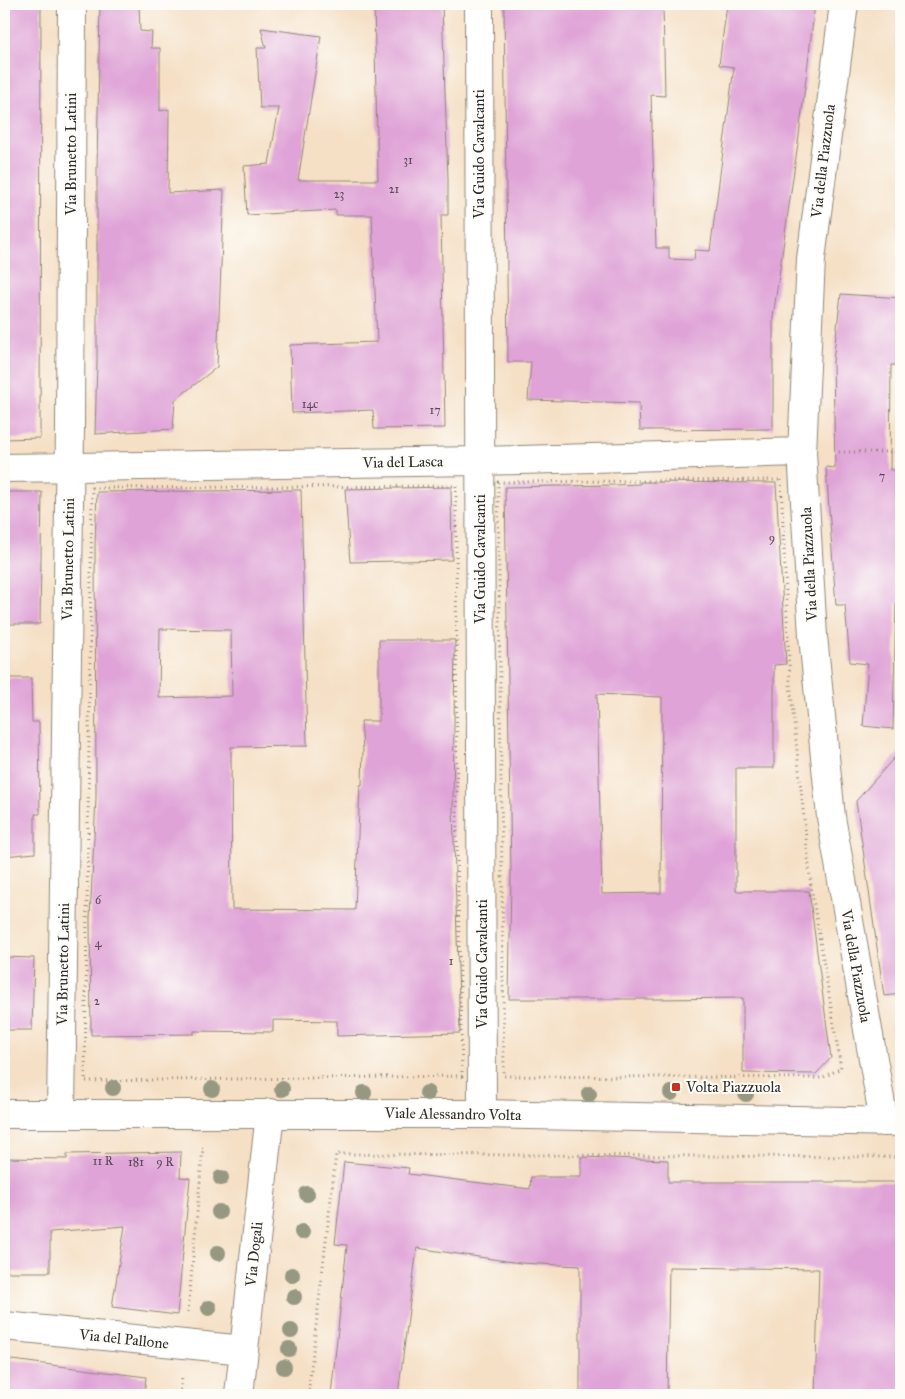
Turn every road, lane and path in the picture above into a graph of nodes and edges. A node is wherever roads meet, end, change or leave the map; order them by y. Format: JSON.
{"nodes":[{"id":1,"x":72,"y":4,"type":"edge"},
{"id":2,"x":479,"y":4,"type":"edge"},
{"id":3,"x":844,"y":4,"type":"edge"},
{"id":4,"x":802,"y":452,"type":"junction"},
{"id":5,"x":833,"y":452,"type":"dead end"},
{"id":6,"x":901,"y":452,"type":"edge"},
{"id":7,"x":480,"y":461,"type":"junction"},
{"id":8,"x":4,"y":468,"type":"edge"},
{"id":9,"x":69,"y":468,"type":"junction"},
{"id":10,"x":773,"y":480,"type":"dead end"},
{"id":11,"x":842,"y":1068,"type":"dead end"},
{"id":12,"x":462,"y":1076,"type":"dead end"},
{"id":13,"x":85,"y":1081,"type":"dead end"},
{"id":14,"x":270,"y":1113,"type":"junction"},
{"id":15,"x":4,"y":1114,"type":"edge"},
{"id":16,"x":61,"y":1114,"type":"junction"},
{"id":17,"x":482,"y":1114,"type":"junction"},
{"id":18,"x":892,"y":1122,"type":"edge"},
{"id":19,"x":194,"y":1148,"type":"dead end"},
{"id":20,"x":901,"y":1157,"type":"edge"},
{"id":21,"x":187,"y":1318,"type":"dead end"},
{"id":22,"x":4,"y":1326,"type":"edge"},
{"id":23,"x":244,"y":1350,"type":"junction"},
{"id":24,"x":182,"y":1376,"type":"dead end"},
{"id":25,"x":180,"y":1395,"type":"edge"},
{"id":26,"x":239,"y":1395,"type":"edge"},
{"id":27,"x":308,"y":1395,"type":"edge"}],
"edges":[{"from":1,"to":9,"type":"street","name":"Via Brunetto Latini"},
{"from":2,"to":7,"type":"street","name":"Via Guido Cavalcanti"},
{"from":3,"to":4,"type":"street","name":"Via della Piazzuola"},
{"from":4,"to":7,"type":"street","name":"Via del Lasca"},
{"from":4,"to":18,"type":"street","name":"Via della Piazzuola"},
{"from":5,"to":6,"type":"path"},
{"from":7,"to":9,"type":"street","name":"Via del Lasca"},
{"from":7,"to":17,"type":"street","name":"Via Guido Cavalcanti"},
{"from":8,"to":9,"type":"street","name":"Via del Lasca"},
{"from":9,"to":16,"type":"street","name":"Via Brunetto Latini"},
{"from":10,"to":11,"type":"path"},
{"from":12,"to":13,"type":"path"},
{"from":14,"to":16,"type":"street","name":"Viale Alessandro Volta"},
{"from":14,"to":17,"type":"street","name":"Viale Alessandro Volta"},
{"from":14,"to":23,"type":"street","name":"Via Dogali"},
{"from":15,"to":16,"type":"street","name":"Viale Alessandro Volta"},
{"from":17,"to":18,"type":"street","name":"Viale Alessandro Volta"},
{"from":19,"to":21,"type":"path"},
{"from":20,"to":27,"type":"path"},
{"from":22,"to":23,"type":"street","name":"Via del Pallone"},
{"from":23,"to":26,"type":"street","name":"Via Dogali"},
{"from":24,"to":25,"type":"path"}]}
